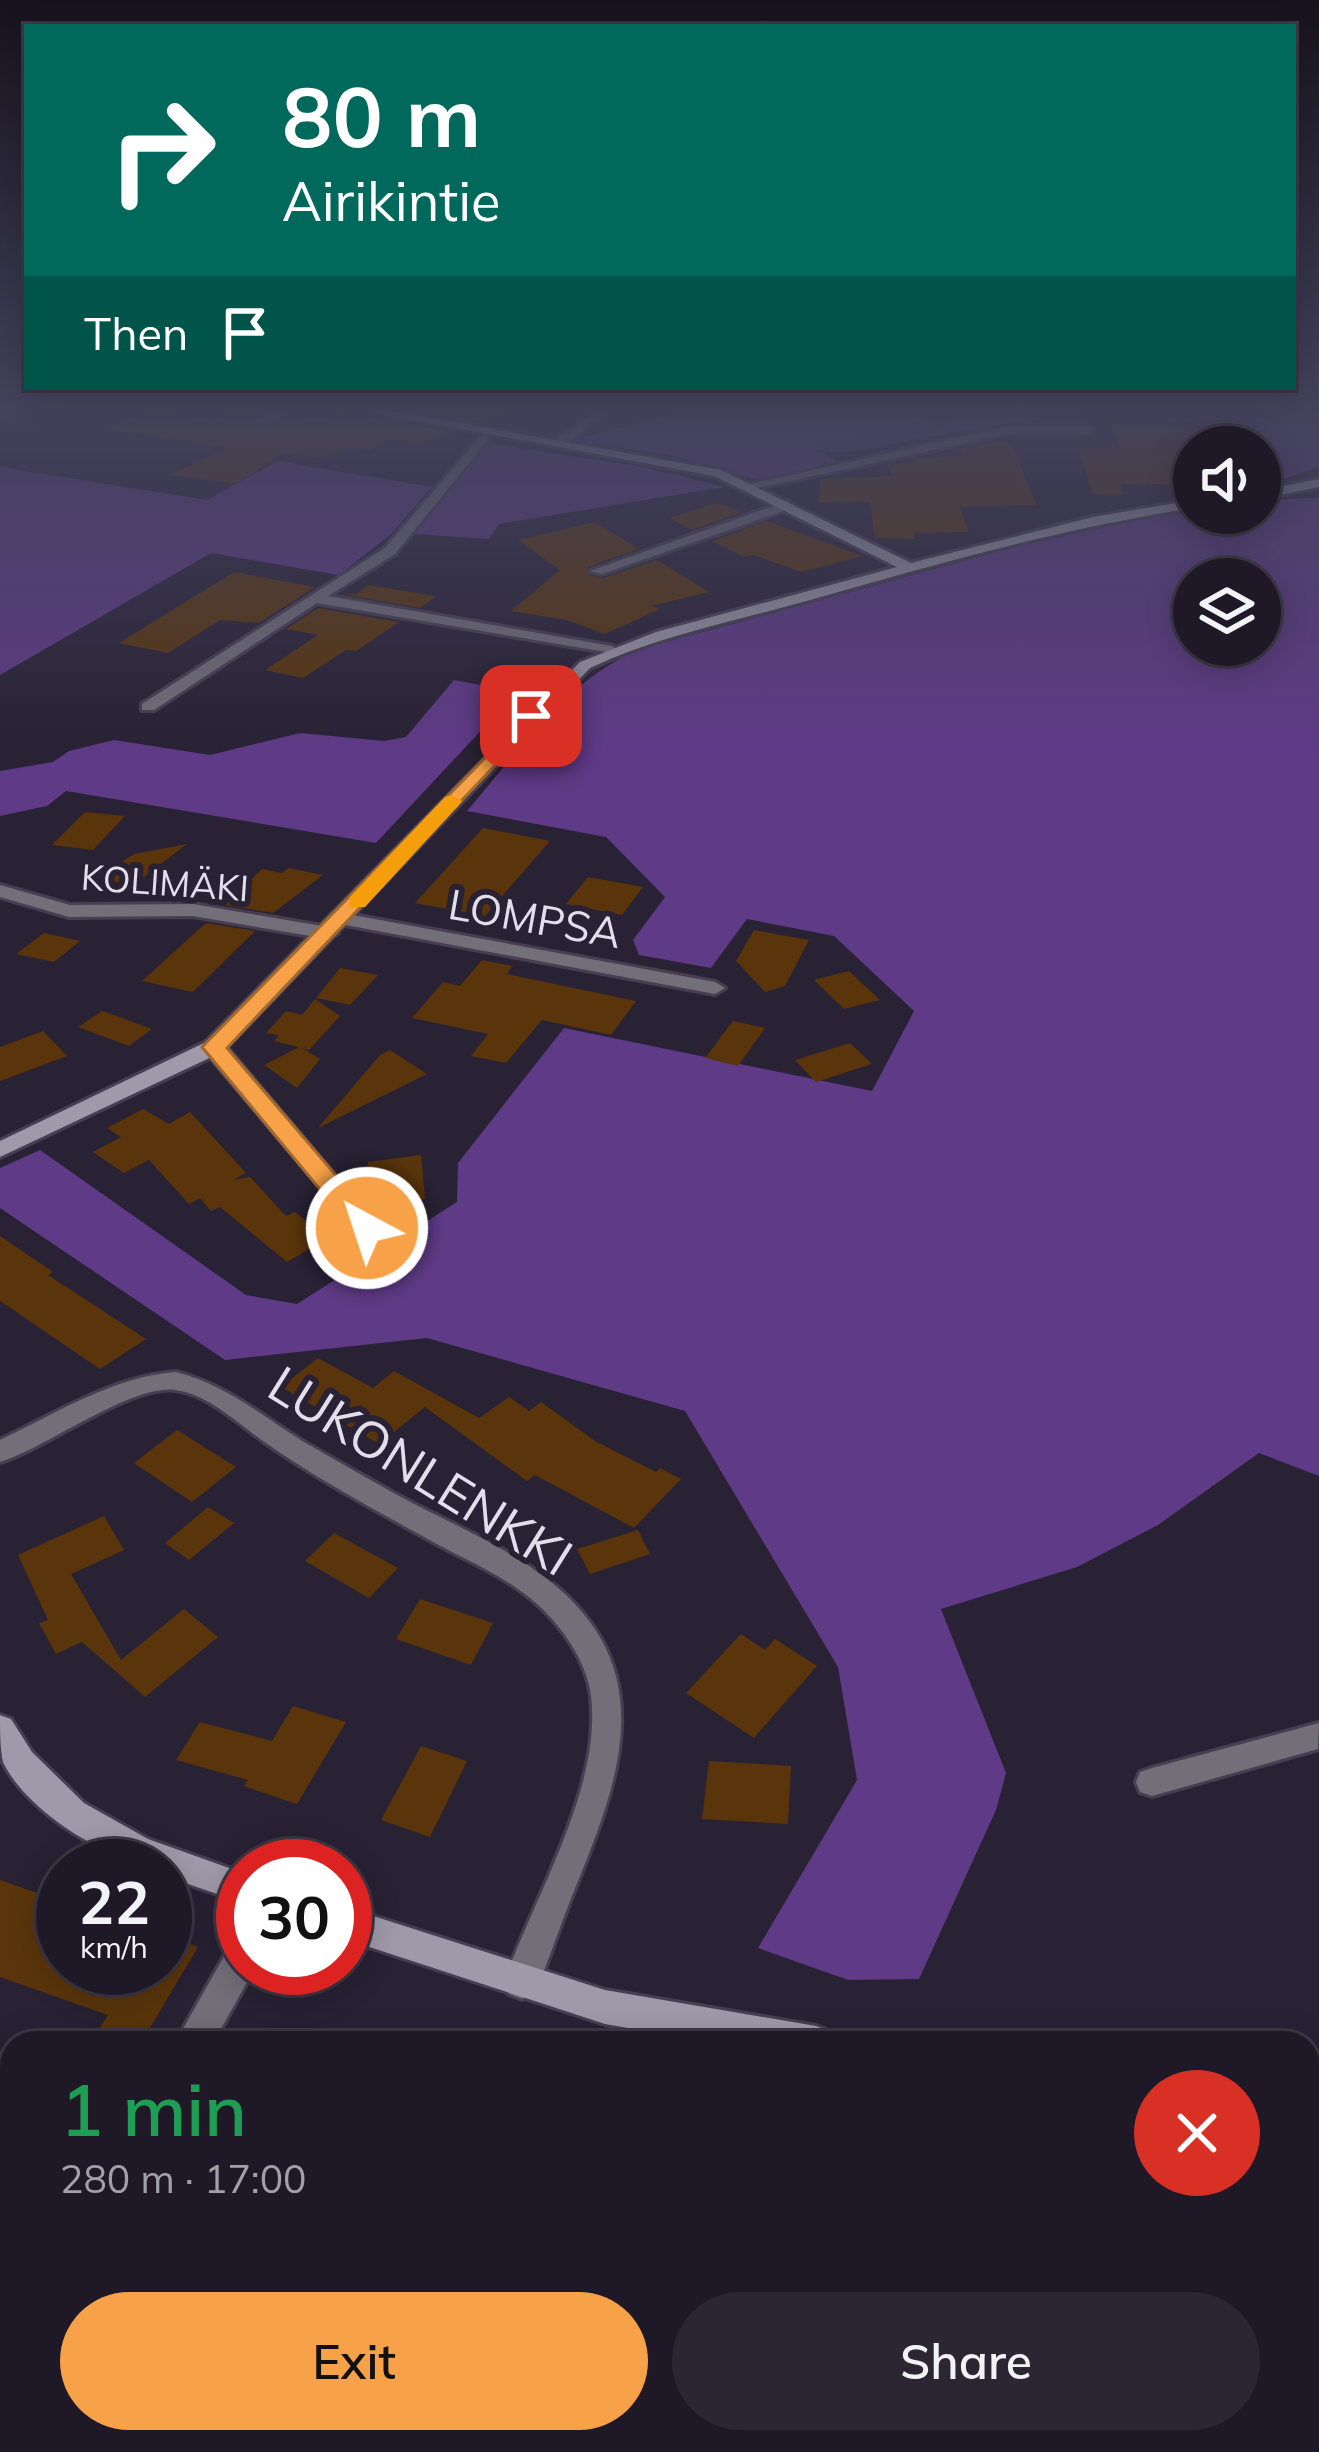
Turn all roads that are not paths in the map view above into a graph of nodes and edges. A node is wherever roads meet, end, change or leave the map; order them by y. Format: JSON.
{"nodes":[{"id":1,"x":413,"y":523,"type":"edge"},
{"id":2,"x":734,"y":523,"type":"edge"},
{"id":3,"x":823,"y":523,"type":"edge"},
{"id":4,"x":1089,"y":523,"type":"edge"},
{"id":5,"x":912,"y":569,"type":"junction"},
{"id":6,"x":597,"y":571,"type":"dead end"},
{"id":7,"x":315,"y":598,"type":"junction"},
{"id":8,"x":612,"y":651,"type":"junction"},
{"id":9,"x":148,"y":707,"type":"dead end"},
{"id":10,"x":0,"y":891,"type":"edge"},
{"id":11,"x":335,"y":926,"type":"junction"},
{"id":12,"x":715,"y":988,"type":"dead end"},
{"id":13,"x":214,"y":1047,"type":"junction"},
{"id":14,"x":0,"y":1150,"type":"edge"},
{"id":15,"x":367,"y":1228,"type":"dead end"},
{"id":16,"x":0,"y":1452,"type":"edge"},
{"id":17,"x":0,"y":1729,"type":"edge"},
{"id":18,"x":1319,"y":1736,"type":"edge"},
{"id":19,"x":1152,"y":1782,"type":"dead end"},
{"id":20,"x":216,"y":1878,"type":"edge"},
{"id":21,"x":372,"y":1932,"type":"edge"},
{"id":22,"x":522,"y":1982,"type":"junction"},
{"id":23,"x":220,"y":1995,"type":"edge"},
{"id":24,"x":200,"y":2031,"type":"edge"},
{"id":25,"x":736,"y":2031,"type":"edge"}],
"edges":[{"from":1,"to":7,"type":"street"},
{"from":2,"to":6,"type":"street"},
{"from":3,"to":5,"type":"street"},
{"from":4,"to":5,"type":"street"},
{"from":5,"to":8,"type":"street"},
{"from":7,"to":8,"type":"street"},
{"from":7,"to":9,"type":"street"},
{"from":8,"to":11,"type":"street"},
{"from":10,"to":11,"type":"street","name":"KOLIMÄKI"},
{"from":11,"to":12,"type":"street","name":"LOMPSA"},
{"from":11,"to":13,"type":"street"},
{"from":13,"to":14,"type":"street"},
{"from":13,"to":15,"type":"street"},
{"from":16,"to":22,"type":"street","name":"LUKONLENKKI"},
{"from":17,"to":20,"type":"street"},
{"from":18,"to":19,"type":"street"},
{"from":21,"to":22,"type":"street"},
{"from":22,"to":25,"type":"street"},
{"from":23,"to":24,"type":"street"}]}
